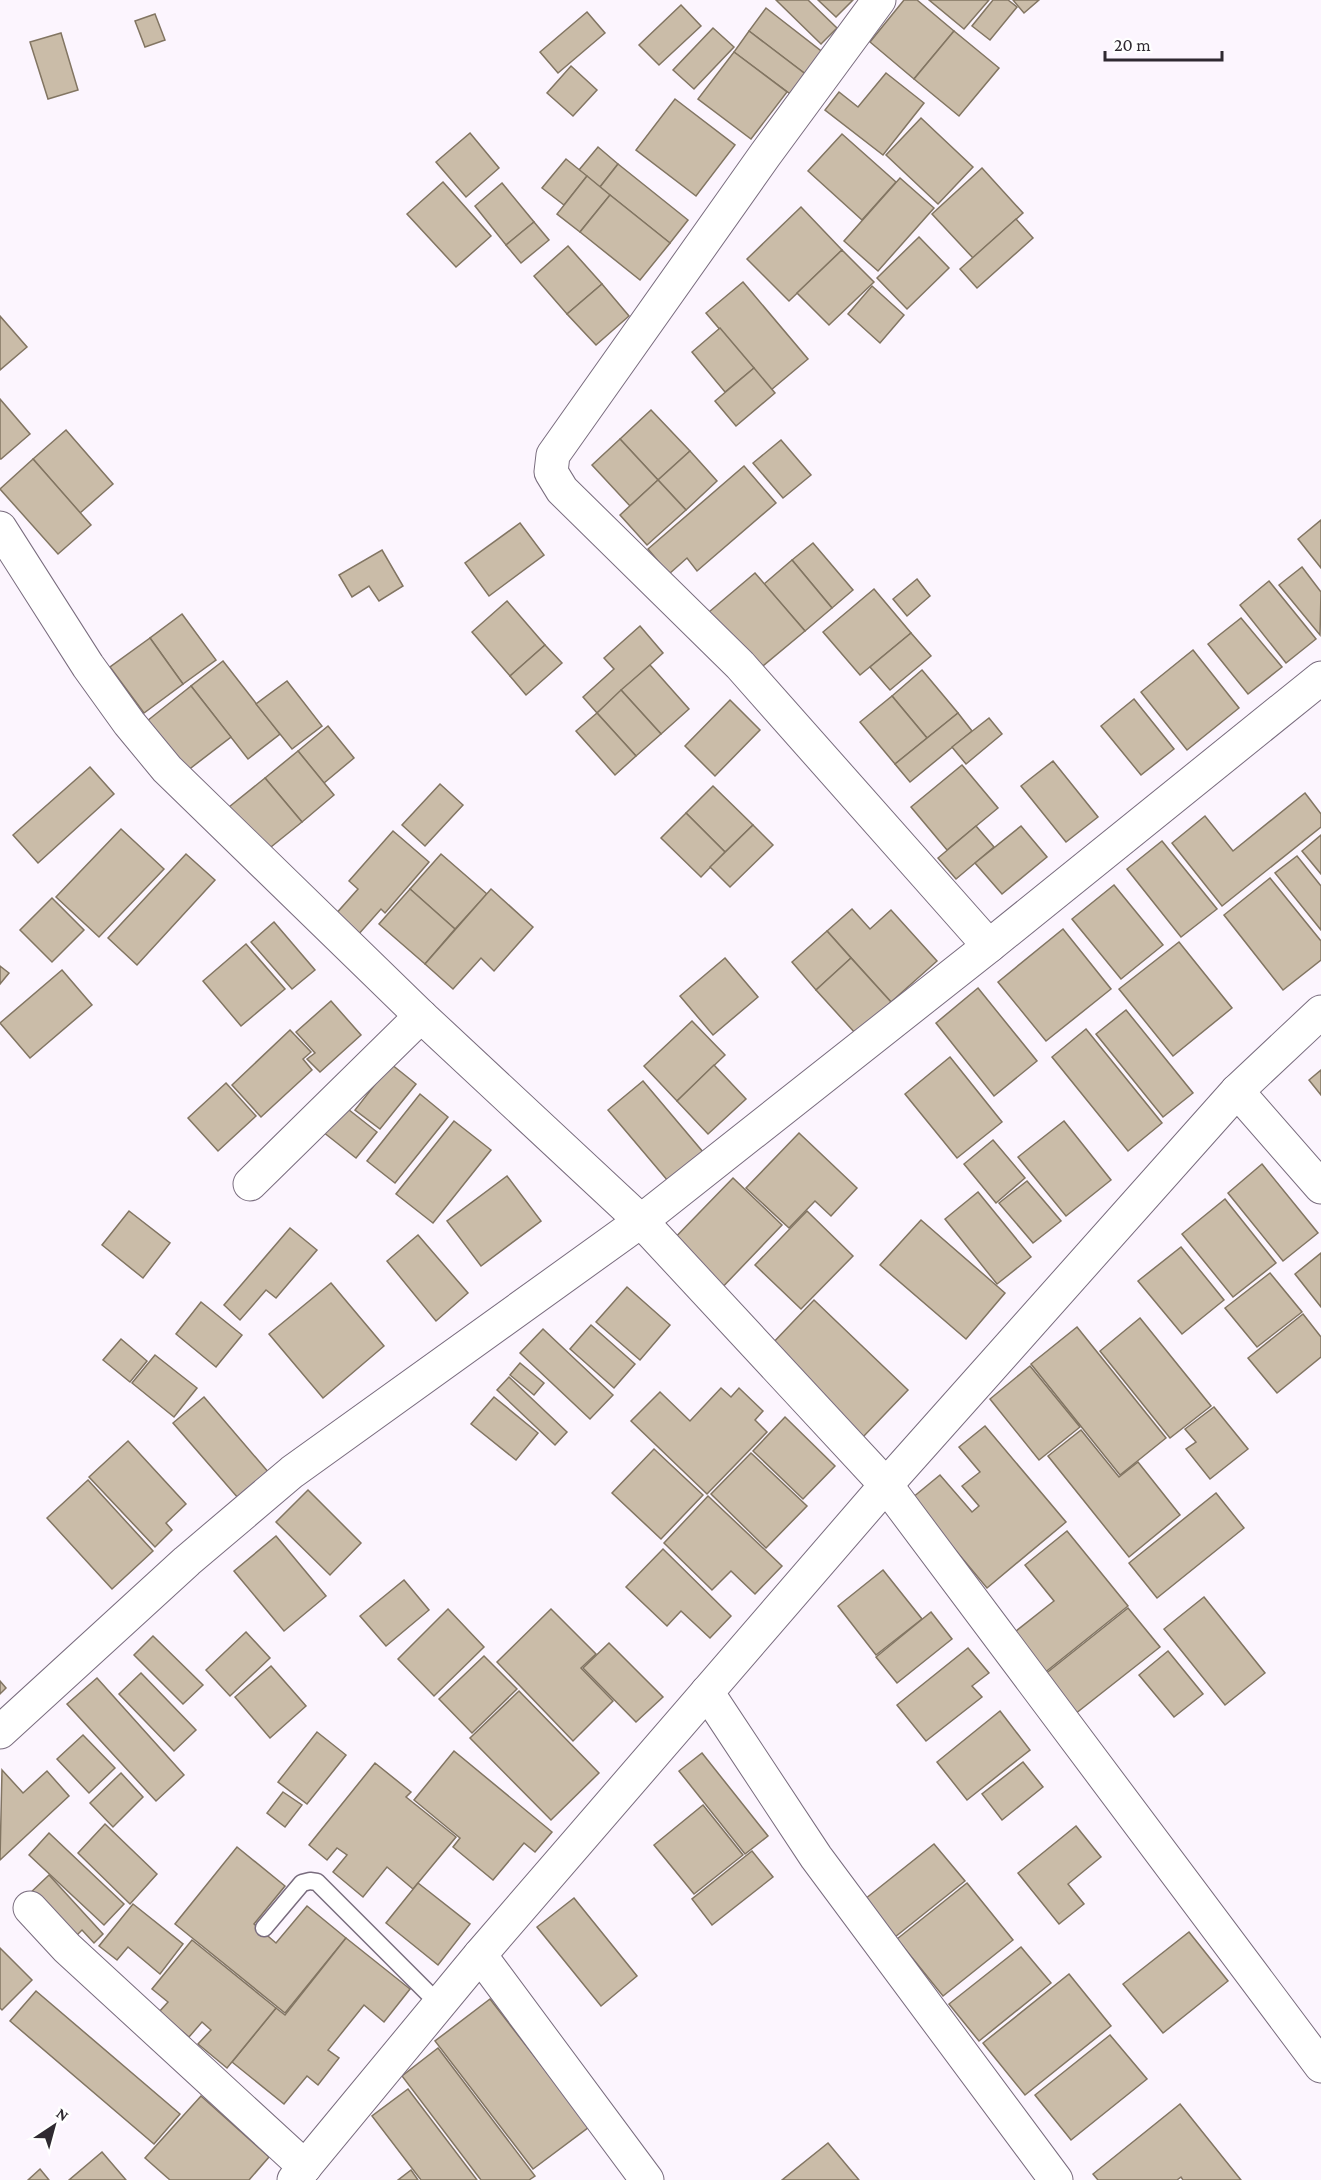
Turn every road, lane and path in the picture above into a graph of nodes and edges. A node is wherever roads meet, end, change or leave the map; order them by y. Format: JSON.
{"nodes":[{"id":1,"x":879,"y":0,"type":"edge"},
{"id":2,"x":0,"y":528,"type":"edge"},
{"id":3,"x":1321,"y":678,"type":"edge"},
{"id":4,"x":989,"y":946,"type":"junction"},
{"id":5,"x":1321,"y":1012,"type":"edge"},
{"id":6,"x":421,"y":1016,"type":"junction"},
{"id":7,"x":1237,"y":1091,"type":"junction"},
{"id":8,"x":250,"y":1184,"type":"dead end"},
{"id":9,"x":1321,"y":1187,"type":"edge"},
{"id":10,"x":641,"y":1221,"type":"junction"},
{"id":11,"x":886,"y":1485,"type":"junction"},
{"id":12,"x":707,"y":1692,"type":"junction"},
{"id":13,"x":0,"y":1732,"type":"edge"},
{"id":14,"x":30,"y":1908,"type":"dead end"},
{"id":15,"x":264,"y":1928,"type":"dead end"},
{"id":16,"x":480,"y":1955,"type":"junction"},
{"id":17,"x":439,"y":2004,"type":"junction"},
{"id":18,"x":1321,"y":2066,"type":"edge"},
{"id":19,"x":300,"y":2174,"type":"edge"},
{"id":20,"x":647,"y":2180,"type":"edge"},
{"id":21,"x":1056,"y":2180,"type":"edge"}],
"edges":[{"from":1,"to":4,"type":"street"},
{"from":2,"to":6,"type":"street"},
{"from":3,"to":4,"type":"street"},
{"from":4,"to":10,"type":"street"},
{"from":5,"to":7,"type":"street"},
{"from":6,"to":8,"type":"street"},
{"from":6,"to":10,"type":"street"},
{"from":7,"to":9,"type":"street"},
{"from":7,"to":11,"type":"street"},
{"from":10,"to":11,"type":"street"},
{"from":10,"to":13,"type":"street"},
{"from":11,"to":12,"type":"street"},
{"from":11,"to":18,"type":"street"},
{"from":12,"to":16,"type":"street"},
{"from":12,"to":21,"type":"street"},
{"from":14,"to":19,"type":"street"},
{"from":15,"to":17,"type":"lane"},
{"from":16,"to":17,"type":"street"},
{"from":16,"to":20,"type":"street"},
{"from":17,"to":19,"type":"street"}]}
